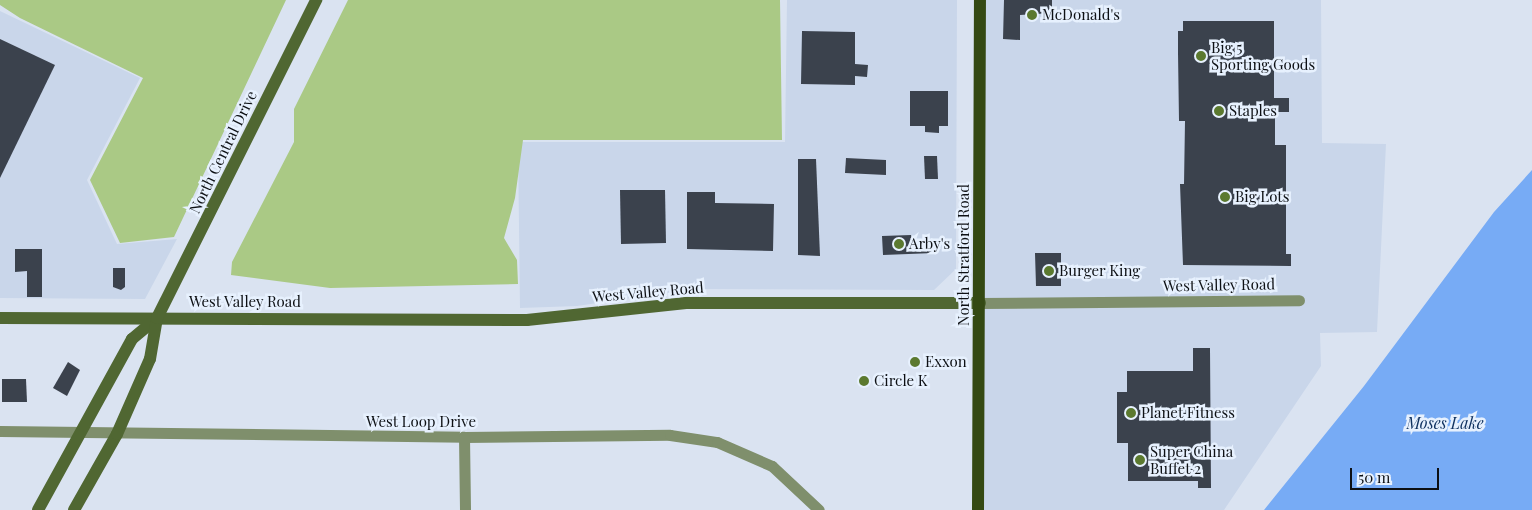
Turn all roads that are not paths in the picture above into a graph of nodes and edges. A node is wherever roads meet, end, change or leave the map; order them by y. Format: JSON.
{"nodes":[{"id":1,"x":316,"y":0,"type":"edge"},
{"id":2,"x":980,"y":0,"type":"edge"},
{"id":3,"x":1299,"y":300,"type":"dead end"},
{"id":4,"x":980,"y":304,"type":"junction"},
{"id":5,"x":0,"y":318,"type":"edge"},
{"id":6,"x":157,"y":318,"type":"junction"},
{"id":7,"x":0,"y":431,"type":"edge"},
{"id":8,"x":82,"y":431,"type":"junction"},
{"id":9,"x":117,"y":434,"type":"junction"},
{"id":10,"x":464,"y":437,"type":"junction"},
{"id":11,"x":38,"y":510,"type":"edge"},
{"id":12,"x":74,"y":510,"type":"edge"},
{"id":13,"x":465,"y":510,"type":"edge"},
{"id":14,"x":819,"y":510,"type":"edge"},
{"id":15,"x":978,"y":510,"type":"edge"}],
"edges":[{"from":1,"to":6,"type":"main road","name":"North Central Drive"},
{"from":2,"to":4,"type":"main road","name":"North Stratford Road"},
{"from":3,"to":4,"type":"street","name":"West Valley Road"},
{"from":4,"to":6,"type":"main road","name":"West Valley Road"},
{"from":4,"to":15,"type":"main road","name":"North Stratford Road"},
{"from":5,"to":6,"type":"main road","name":"West Valley Road"},
{"from":6,"to":8,"type":"main road","name":"North Central Drive"},
{"from":6,"to":9,"type":"main road","name":"North Central Drive"},
{"from":7,"to":8,"type":"street","name":"West Loop Drive"},
{"from":8,"to":9,"type":"street","name":"West Loop Drive"},
{"from":8,"to":11,"type":"main road","name":"North Central Drive"},
{"from":9,"to":10,"type":"street","name":"West Loop Drive"},
{"from":9,"to":12,"type":"main road","name":"North Central Drive"},
{"from":10,"to":13,"type":"street"},
{"from":10,"to":14,"type":"street","name":"West Loop Drive"}]}
